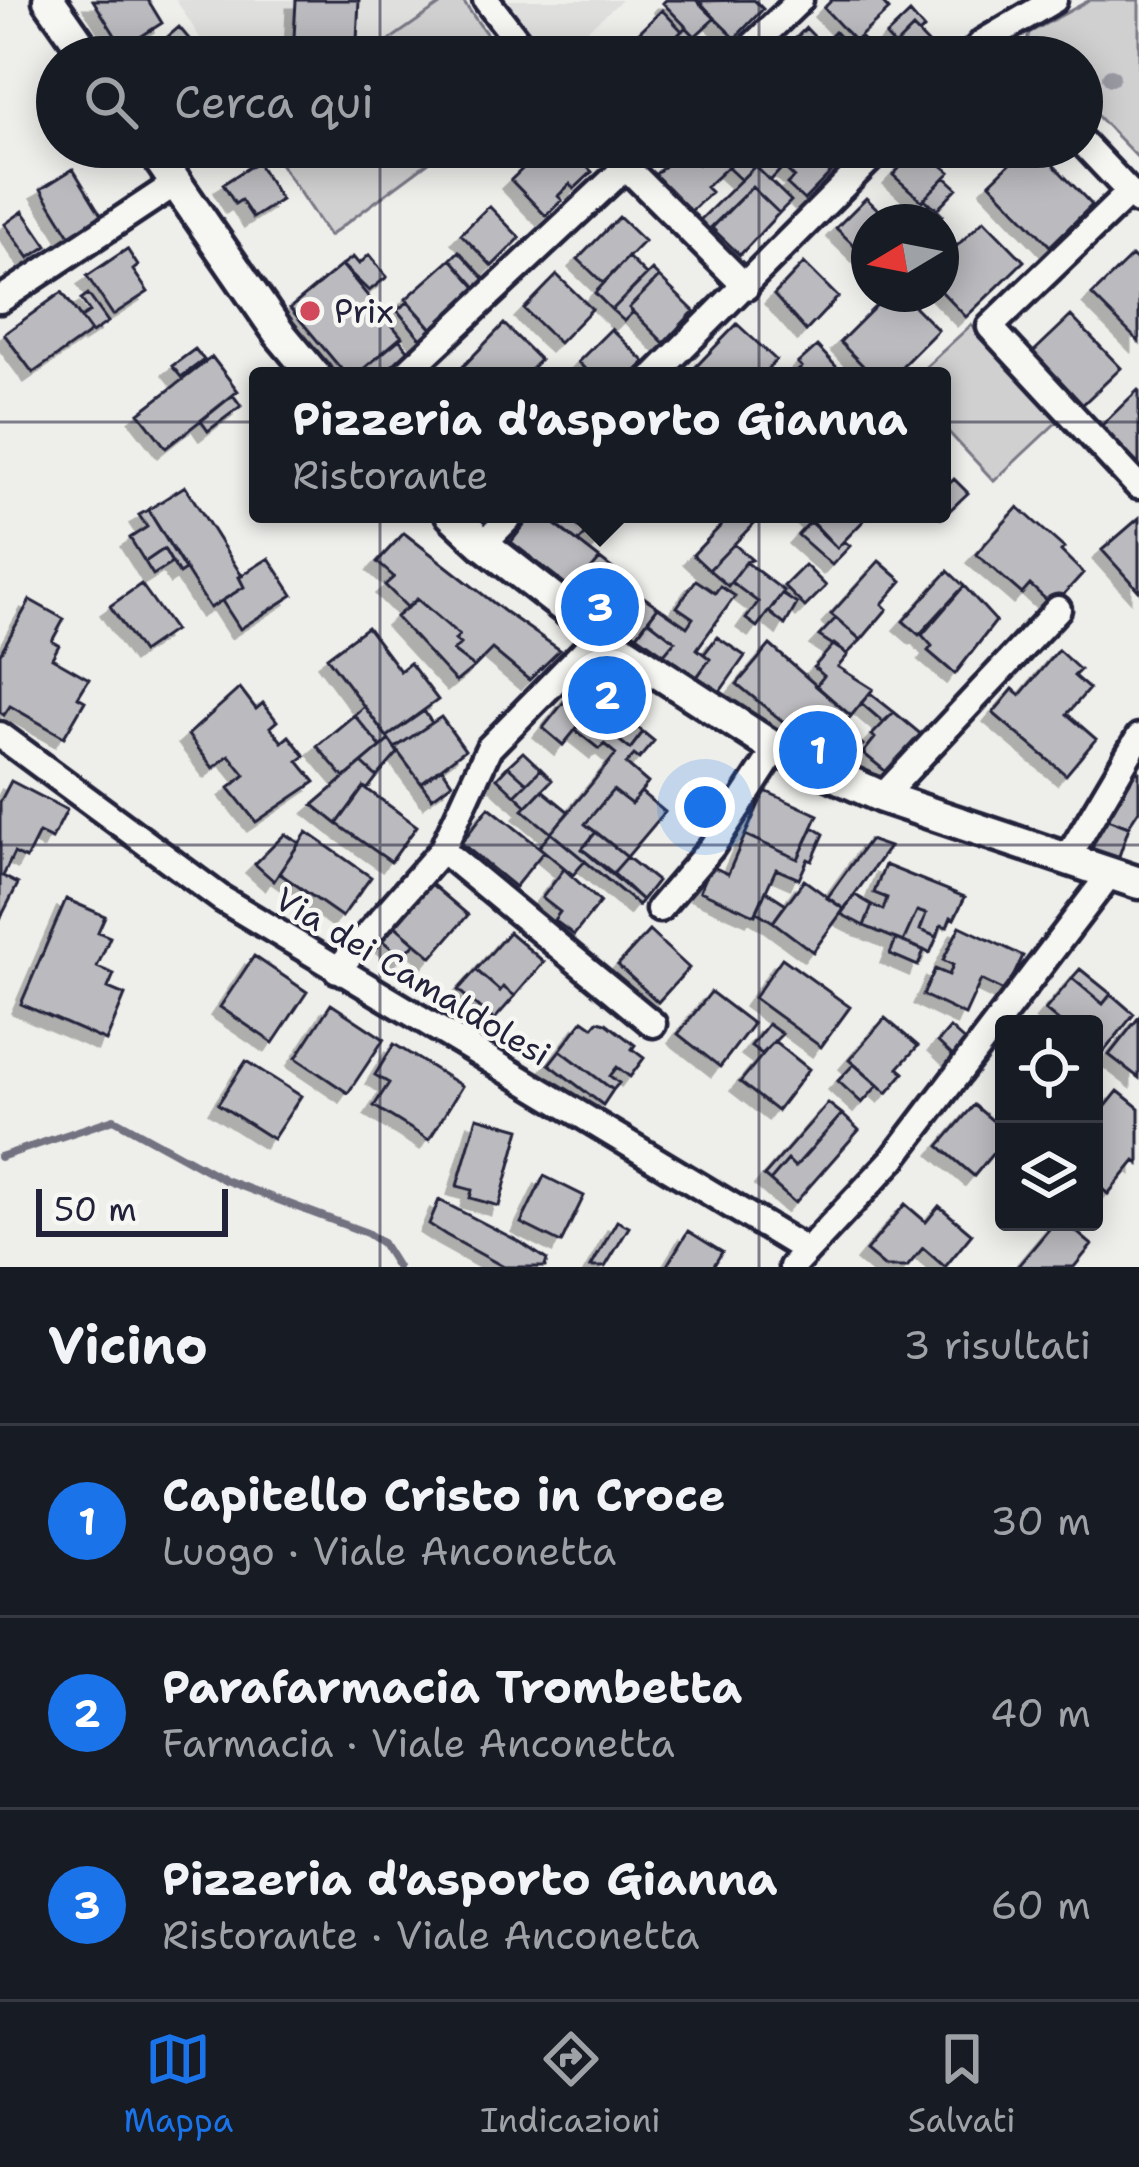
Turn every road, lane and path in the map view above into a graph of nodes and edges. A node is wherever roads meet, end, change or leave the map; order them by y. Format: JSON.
{"nodes":[{"id":1,"x":49,"y":0,"type":"edge"},
{"id":2,"x":486,"y":0,"type":"edge"},
{"id":3,"x":800,"y":0,"type":"edge"},
{"id":4,"x":1054,"y":0,"type":"edge"},
{"id":5,"x":74,"y":36,"type":"edge"},
{"id":6,"x":514,"y":36,"type":"edge"},
{"id":7,"x":763,"y":36,"type":"edge"},
{"id":8,"x":1006,"y":36,"type":"edge"},
{"id":9,"x":1103,"y":164,"type":"edge"},
{"id":10,"x":166,"y":168,"type":"edge"},
{"id":11,"x":624,"y":168,"type":"joint"},
{"id":12,"x":862,"y":168,"type":"edge"},
{"id":13,"x":176,"y":183,"type":"junction"},
{"id":14,"x":1134,"y":197,"type":"edge"},
{"id":15,"x":746,"y":287,"type":"junction"},
{"id":16,"x":0,"y":300,"type":"edge"},
{"id":17,"x":307,"y":367,"type":"edge"},
{"id":18,"x":413,"y":367,"type":"edge"},
{"id":19,"x":663,"y":367,"type":"edge"},
{"id":20,"x":1138,"y":486,"type":"edge"},
{"id":21,"x":461,"y":523,"type":"edge"},
{"id":22,"x":504,"y":523,"type":"edge"},
{"id":23,"x":483,"y":544,"type":"junction"},
{"id":24,"x":1058,"y":610,"type":"dead end"},
{"id":25,"x":600,"y":635,"type":"junction"},
{"id":26,"x":0,"y":734,"type":"edge"},
{"id":27,"x":1139,"y":737,"type":"edge"},
{"id":28,"x":776,"y":749,"type":"junction"},
{"id":29,"x":882,"y":796,"type":"junction"},
{"id":30,"x":442,"y":850,"type":"junction"},
{"id":31,"x":1066,"y":859,"type":"junction"},
{"id":32,"x":1125,"y":879,"type":"edge"},
{"id":33,"x":659,"y":909,"type":"dead end"},
{"id":34,"x":337,"y":970,"type":"junction"},
{"id":35,"x":653,"y":1024,"type":"dead end"},
{"id":36,"x":799,"y":1259,"type":"edge"}],
"edges":[{"from":1,"to":5,"type":"main road"},
{"from":2,"to":6,"type":"street"},
{"from":3,"to":7,"type":"street"},
{"from":4,"to":8,"type":"street"},
{"from":9,"to":14,"type":"street"},
{"from":10,"to":13,"type":"main road"},
{"from":11,"to":15,"type":"street"},
{"from":11,"to":18,"type":"street"},
{"from":12,"to":15,"type":"street"},
{"from":13,"to":16,"type":"street"},
{"from":13,"to":17,"type":"main road"},
{"from":14,"to":20,"type":"street"},
{"from":15,"to":19,"type":"street"},
{"from":21,"to":23,"type":"main road"},
{"from":22,"to":23,"type":"street"},
{"from":23,"to":25,"type":"main road"},
{"from":24,"to":29,"type":"street"},
{"from":25,"to":28,"type":"main road"},
{"from":25,"to":30,"type":"street"},
{"from":26,"to":34,"type":"street","name":"Via dei Camaldolesi"},
{"from":27,"to":31,"type":"street"},
{"from":28,"to":29,"type":"main road"},
{"from":28,"to":33,"type":"street"},
{"from":29,"to":31,"type":"main road"},
{"from":30,"to":34,"type":"street"},
{"from":30,"to":35,"type":"street"},
{"from":31,"to":32,"type":"main road"},
{"from":32,"to":36,"type":"street","name":"Via dei Camaldolesi"},
{"from":34,"to":36,"type":"street","name":"Via dei Camaldolesi"}]}
